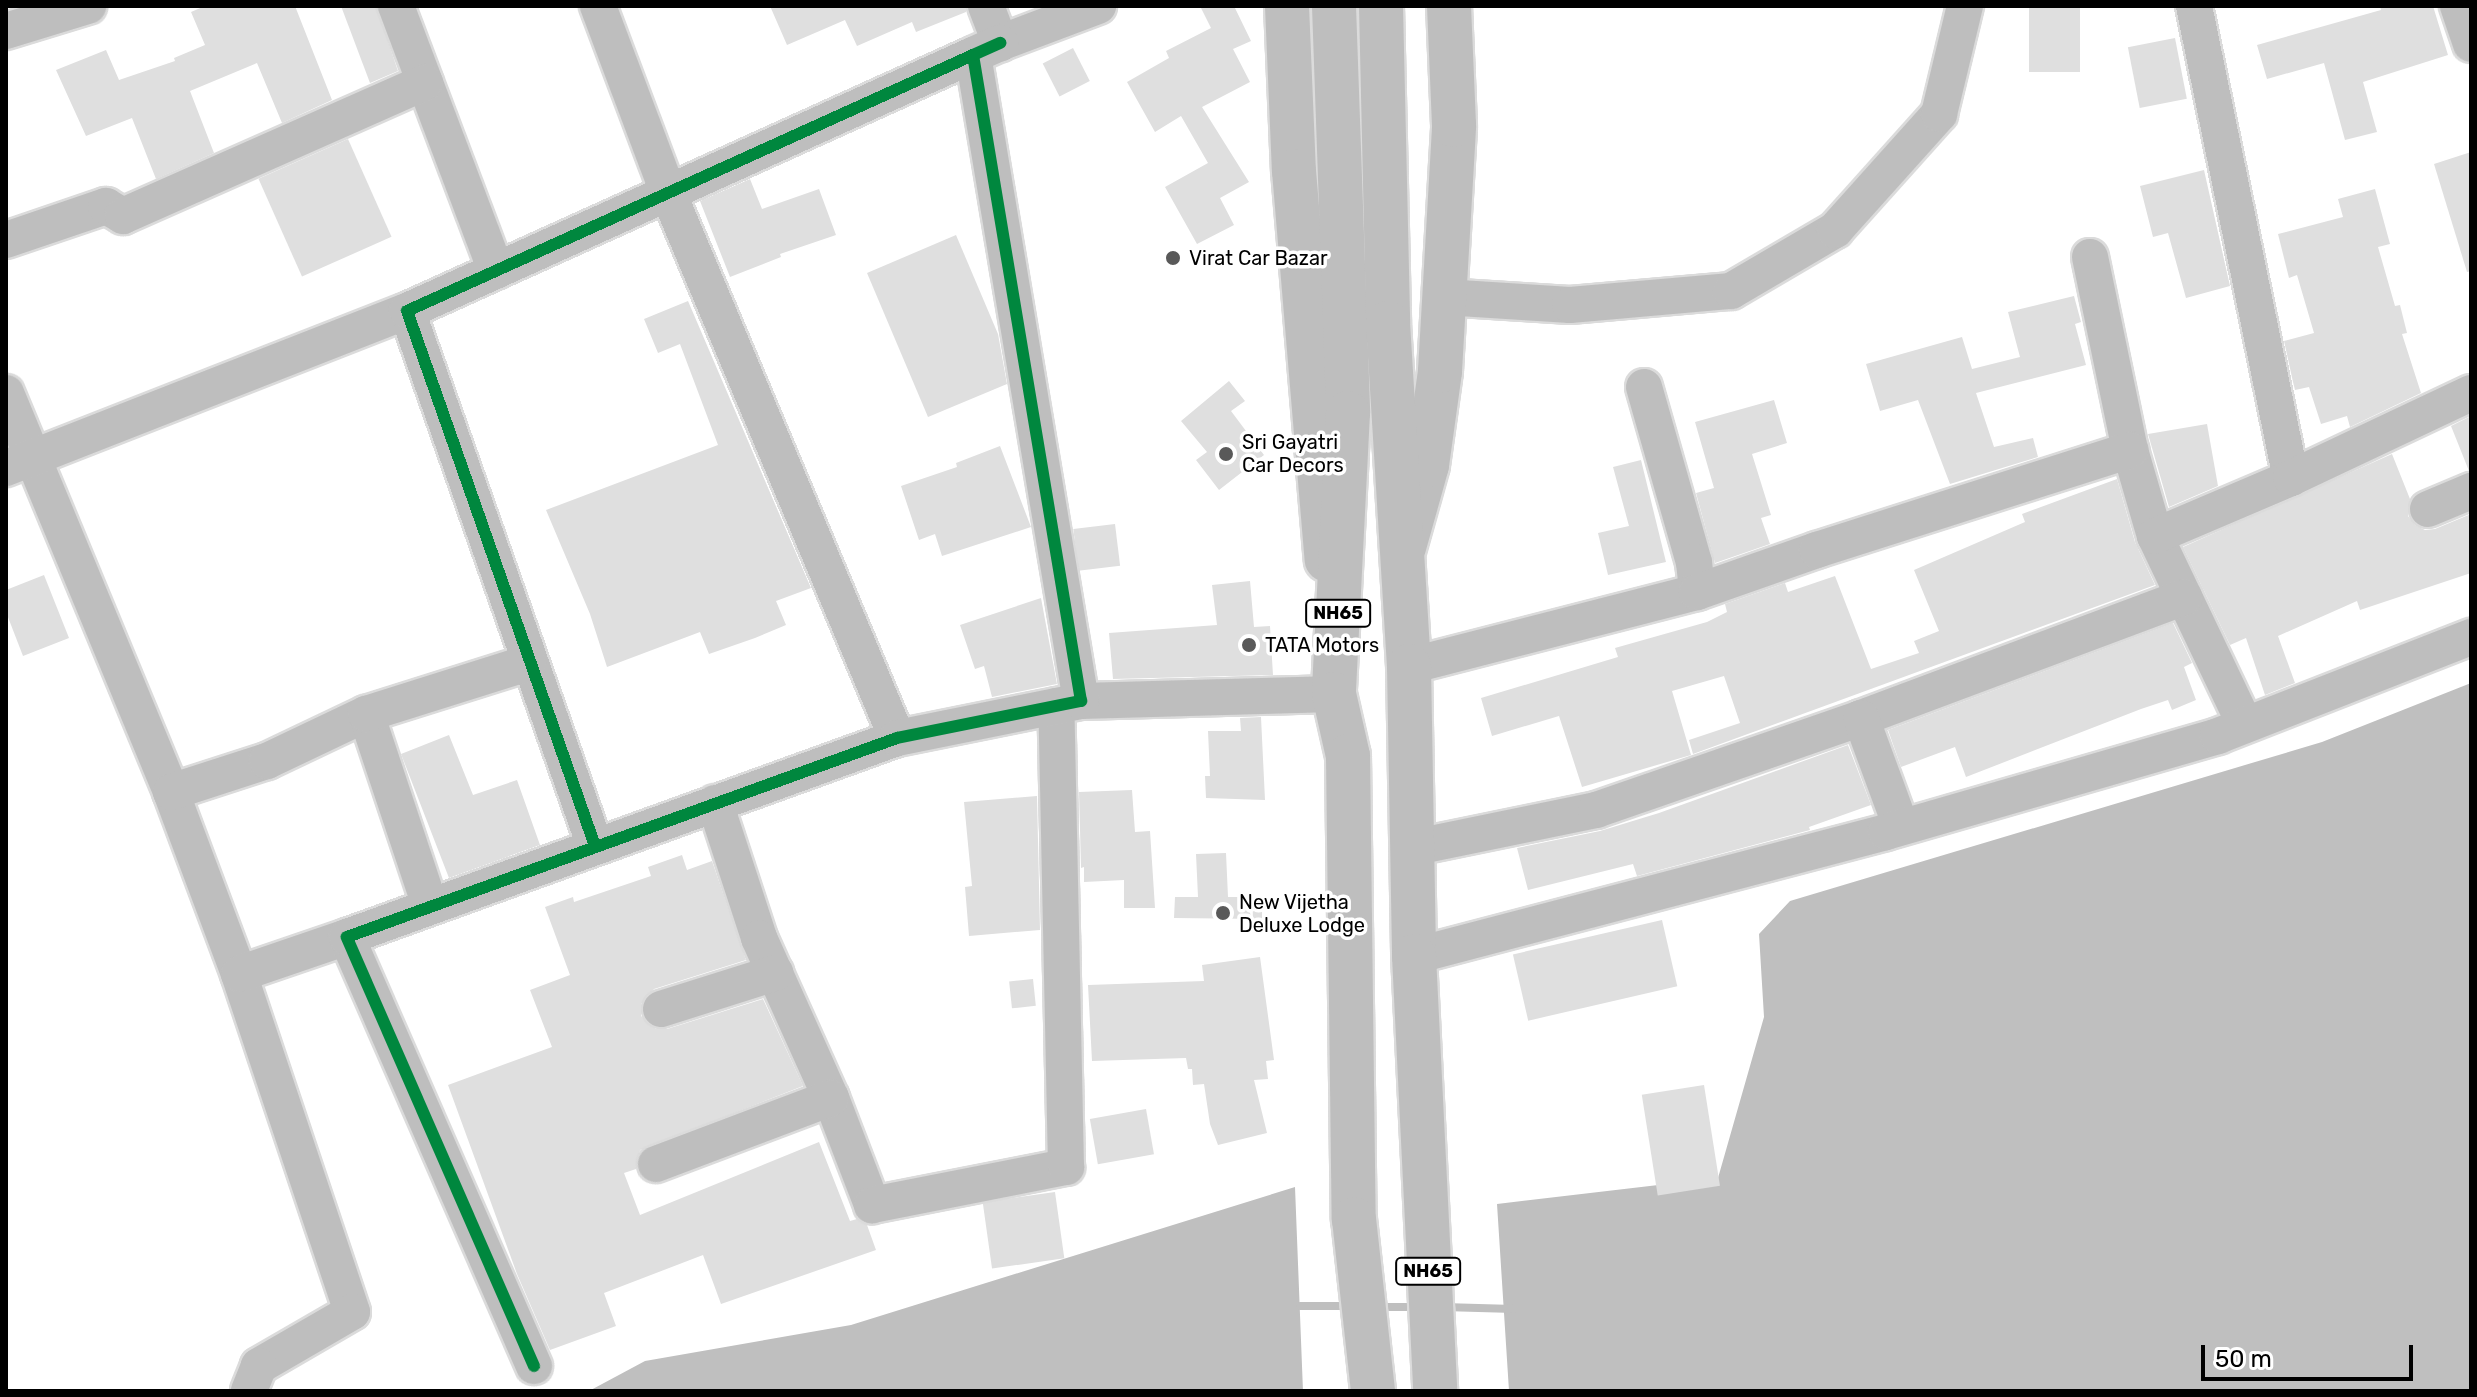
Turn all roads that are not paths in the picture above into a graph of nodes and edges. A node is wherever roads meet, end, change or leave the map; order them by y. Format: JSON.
{"nodes":[{"id":1,"x":88,"y":6,"type":"edge"},
{"id":2,"x":396,"y":6,"type":"edge"},
{"id":3,"x":598,"y":6,"type":"edge"},
{"id":4,"x":986,"y":6,"type":"edge"},
{"id":5,"x":1098,"y":6,"type":"edge"},
{"id":6,"x":1287,"y":6,"type":"edge"},
{"id":7,"x":1334,"y":6,"type":"edge"},
{"id":8,"x":1381,"y":6,"type":"edge"},
{"id":9,"x":1449,"y":6,"type":"edge"},
{"id":10,"x":1965,"y":6,"type":"edge"},
{"id":11,"x":2194,"y":6,"type":"edge"},
{"id":12,"x":2458,"y":6,"type":"edge"},
{"id":13,"x":6,"y":31,"type":"edge"},
{"id":14,"x":2471,"y":44,"type":"edge"},
{"id":15,"x":986,"y":49,"type":"junction"},
{"id":16,"x":425,"y":82,"type":"junction"},
{"id":17,"x":669,"y":195,"type":"junction"},
{"id":18,"x":6,"y":240,"type":"edge"},
{"id":19,"x":2090,"y":257,"type":"dead end"},
{"id":20,"x":496,"y":271,"type":"junction"},
{"id":21,"x":1444,"y":297,"type":"junction"},
{"id":22,"x":407,"y":311,"type":"junction"},
{"id":23,"x":1644,"y":387,"type":"dead end"},
{"id":24,"x":6,"y":393,"type":"edge"},
{"id":25,"x":2471,"y":393,"type":"edge"},
{"id":26,"x":2130,"y":450,"type":"junction"},
{"id":27,"x":18,"y":462,"type":"edge"},
{"id":28,"x":2291,"y":478,"type":"junction"},
{"id":29,"x":2471,"y":491,"type":"edge"},
{"id":30,"x":2428,"y":509,"type":"dead end"},
{"id":31,"x":2155,"y":536,"type":"junction"},
{"id":32,"x":1401,"y":556,"type":"junction"},
{"id":33,"x":1697,"y":592,"type":"junction"},
{"id":34,"x":2184,"y":597,"type":"junction"},
{"id":35,"x":2471,"y":637,"type":"edge"},
{"id":36,"x":528,"y":663,"type":"junction"},
{"id":37,"x":1409,"y":666,"type":"junction"},
{"id":38,"x":1334,"y":694,"type":"junction"},
{"id":39,"x":1069,"y":703,"type":"junction"},
{"id":40,"x":366,"y":714,"type":"junction"},
{"id":41,"x":1861,"y":718,"type":"junction"},
{"id":42,"x":2245,"y":725,"type":"junction"},
{"id":43,"x":897,"y":738,"type":"junction"},
{"id":44,"x":171,"y":792,"type":"junction"},
{"id":45,"x":715,"y":803,"type":"junction"},
{"id":46,"x":1901,"y":827,"type":"junction"},
{"id":47,"x":595,"y":846,"type":"junction"},
{"id":48,"x":1411,"y":848,"type":"junction"},
{"id":49,"x":430,"y":906,"type":"junction"},
{"id":50,"x":347,"y":937,"type":"junction"},
{"id":51,"x":1414,"y":956,"type":"junction"},
{"id":52,"x":775,"y":973,"type":"junction"},
{"id":53,"x":239,"y":974,"type":"junction"},
{"id":54,"x":661,"y":1009,"type":"dead end"},
{"id":55,"x":831,"y":1098,"type":"junction"},
{"id":56,"x":656,"y":1164,"type":"dead end"},
{"id":57,"x":534,"y":1366,"type":"dead end"},
{"id":58,"x":1434,"y":1378,"type":"edge"},
{"id":59,"x":1372,"y":1380,"type":"edge"},
{"id":60,"x":249,"y":1391,"type":"edge"}],
"edges":[{"from":1,"to":13,"type":"street"},
{"from":2,"to":16,"type":"street"},
{"from":3,"to":17,"type":"street"},
{"from":4,"to":15,"type":"street"},
{"from":5,"to":15,"type":"street"},
{"from":6,"to":38,"type":"main road"},
{"from":7,"to":38,"type":"main road","number":"NH65"},
{"from":8,"to":32,"type":"main road","number":"NH65"},
{"from":9,"to":21,"type":"main road"},
{"from":10,"to":21,"type":"street"},
{"from":11,"to":28,"type":"street"},
{"from":12,"to":14,"type":"street"},
{"from":15,"to":17,"type":"street"},
{"from":15,"to":39,"type":"street"},
{"from":16,"to":18,"type":"street"},
{"from":16,"to":20,"type":"street"},
{"from":17,"to":20,"type":"street"},
{"from":17,"to":43,"type":"street"},
{"from":19,"to":26,"type":"street"},
{"from":20,"to":22,"type":"street"},
{"from":21,"to":32,"type":"main road"},
{"from":22,"to":27,"type":"street"},
{"from":22,"to":36,"type":"street"},
{"from":23,"to":33,"type":"street"},
{"from":24,"to":27,"type":"street"},
{"from":25,"to":28,"type":"street"},
{"from":26,"to":31,"type":"street"},
{"from":26,"to":33,"type":"street"},
{"from":27,"to":44,"type":"street"},
{"from":28,"to":31,"type":"street"},
{"from":29,"to":30,"type":"street"},
{"from":31,"to":34,"type":"street"},
{"from":32,"to":37,"type":"main road","number":"NH65"},
{"from":33,"to":37,"type":"street"},
{"from":34,"to":41,"type":"street"},
{"from":34,"to":42,"type":"street"},
{"from":35,"to":42,"type":"street"},
{"from":36,"to":40,"type":"street"},
{"from":36,"to":47,"type":"street"},
{"from":37,"to":48,"type":"main road","number":"NH65"},
{"from":38,"to":39,"type":"street"},
{"from":38,"to":59,"type":"main road","number":"NH65"},
{"from":39,"to":43,"type":"street"},
{"from":39,"to":55,"type":"street"},
{"from":40,"to":44,"type":"street"},
{"from":40,"to":49,"type":"street"},
{"from":41,"to":46,"type":"street"},
{"from":41,"to":48,"type":"street"},
{"from":42,"to":46,"type":"street"},
{"from":43,"to":45,"type":"street"},
{"from":44,"to":53,"type":"street"},
{"from":45,"to":47,"type":"street"},
{"from":45,"to":52,"type":"street"},
{"from":46,"to":51,"type":"street"},
{"from":47,"to":49,"type":"street"},
{"from":48,"to":51,"type":"main road","number":"NH65"},
{"from":49,"to":50,"type":"street"},
{"from":50,"to":53,"type":"street"},
{"from":50,"to":57,"type":"street"},
{"from":51,"to":58,"type":"main road","number":"NH65"},
{"from":52,"to":54,"type":"street"},
{"from":52,"to":55,"type":"street"},
{"from":53,"to":60,"type":"street"},
{"from":55,"to":56,"type":"street"}]}
